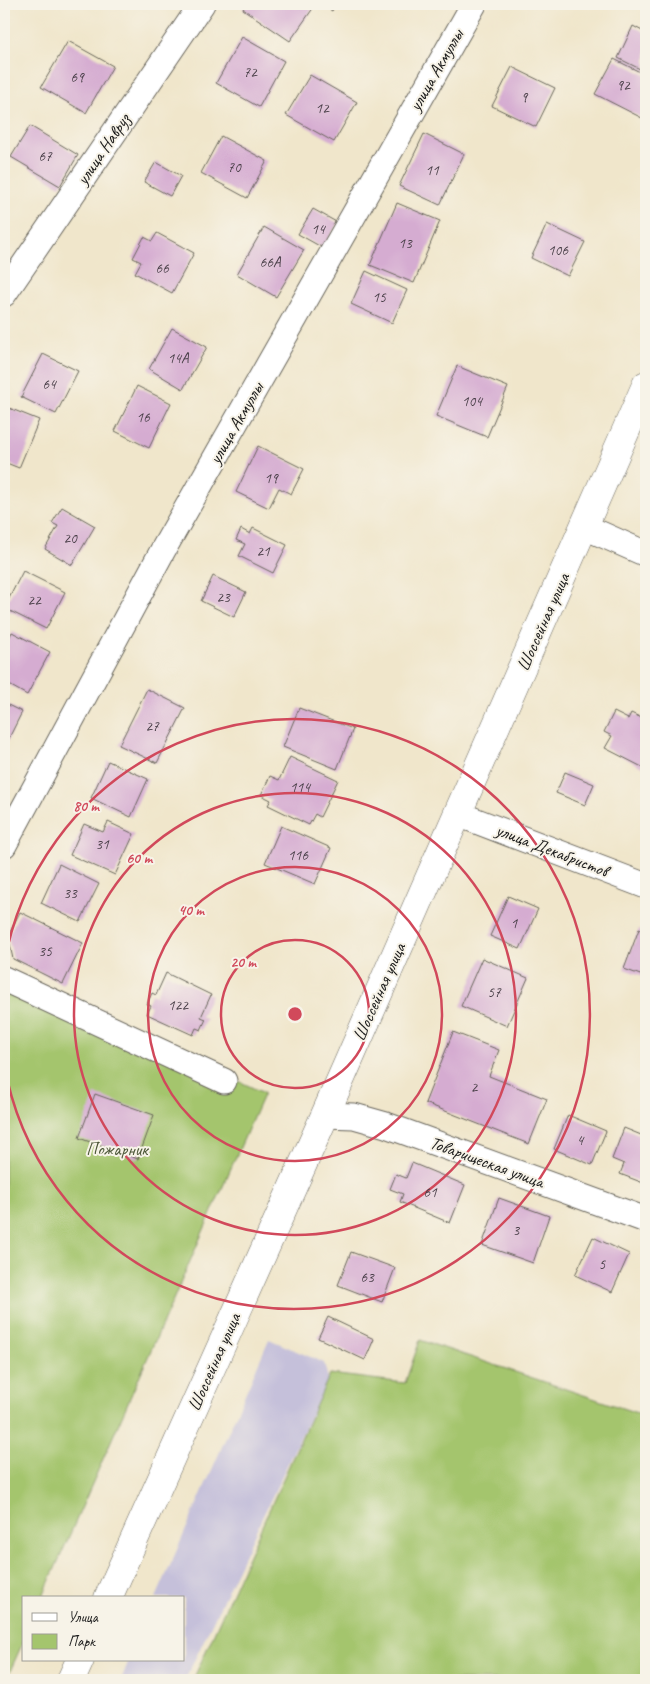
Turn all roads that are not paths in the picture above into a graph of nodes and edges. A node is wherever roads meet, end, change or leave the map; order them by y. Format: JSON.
{"nodes":[{"id":1,"x":202,"y":4,"type":"edge"},
{"id":2,"x":474,"y":4,"type":"edge"},
{"id":3,"x":4,"y":294,"type":"edge"},
{"id":4,"x":646,"y":385,"type":"edge"},
{"id":5,"x":585,"y":527,"type":"junction"},
{"id":6,"x":646,"y":554,"type":"edge"},
{"id":7,"x":458,"y":814,"type":"junction"},
{"id":8,"x":4,"y":844,"type":"edge"},
{"id":9,"x":646,"y":886,"type":"edge"},
{"id":10,"x":4,"y":979,"type":"edge"},
{"id":11,"x":224,"y":1081,"type":"dead end"},
{"id":12,"x":325,"y":1115,"type":"junction"},
{"id":13,"x":646,"y":1220,"type":"edge"},
{"id":14,"x":109,"y":1596,"type":"edge"},
{"id":15,"x":79,"y":1662,"type":"edge"},
{"id":16,"x":71,"y":1680,"type":"edge"}],
"edges":[{"from":1,"to":3,"type":"street","name":"улица Навруз"},
{"from":2,"to":8,"type":"street","name":"улица Акмуллы"},
{"from":4,"to":5,"type":"main road","name":"Шоссейная улица"},
{"from":5,"to":6,"type":"street"},
{"from":5,"to":7,"type":"main road","name":"Шоссейная улица"},
{"from":7,"to":9,"type":"street","name":"улица Декабристов"},
{"from":7,"to":12,"type":"main road","name":"Шоссейная улица"},
{"from":10,"to":11,"type":"street"},
{"from":12,"to":13,"type":"street","name":"Товарищеская улица"},
{"from":12,"to":14,"type":"main road","name":"Шоссейная улица"},
{"from":15,"to":16,"type":"main road"}]}
